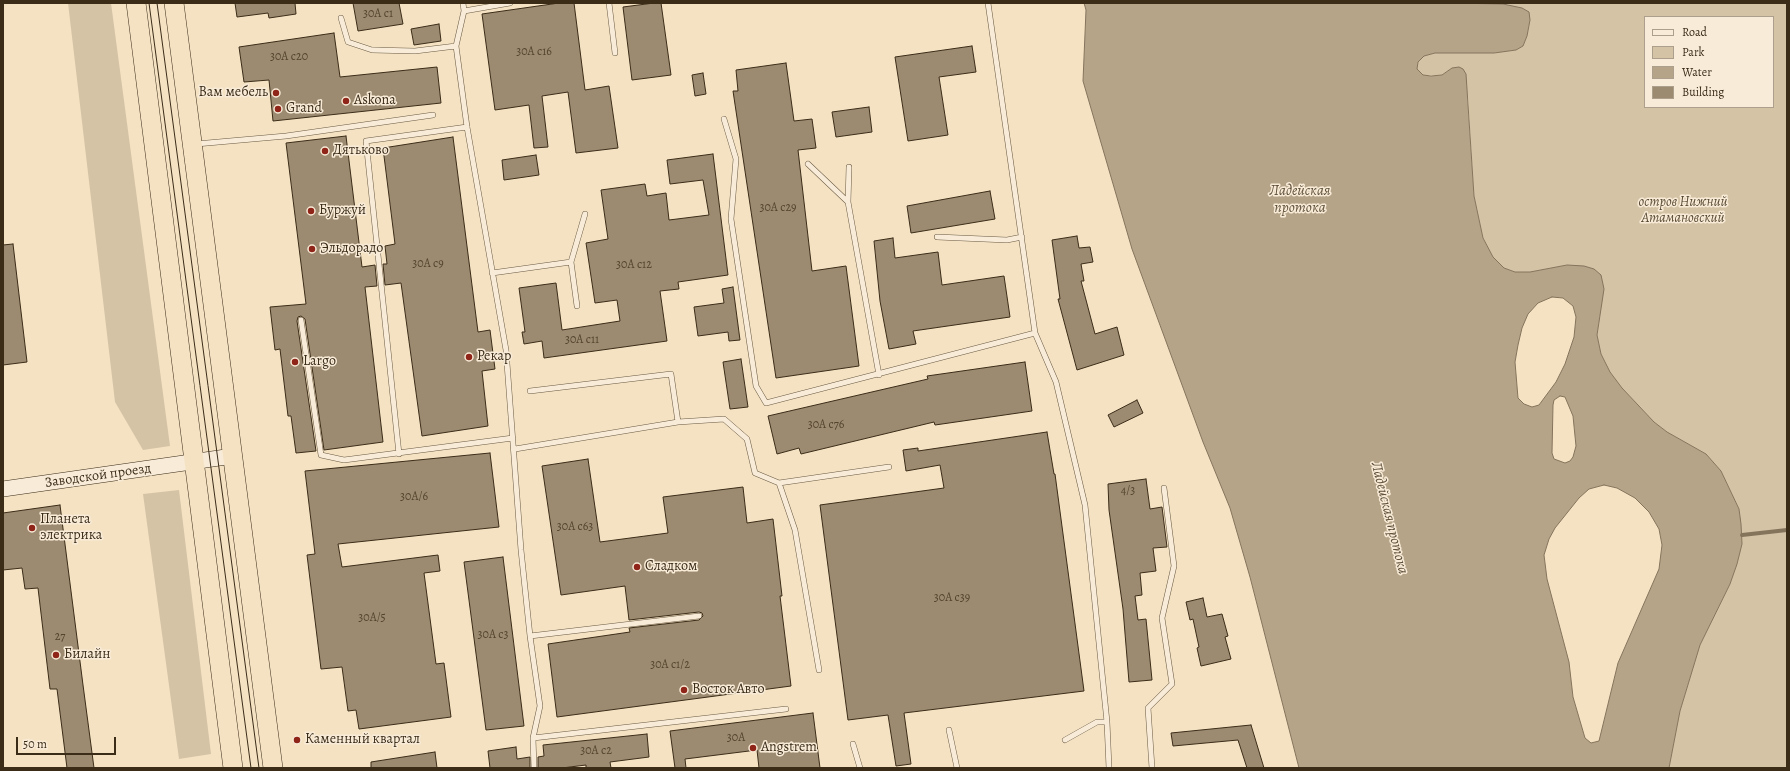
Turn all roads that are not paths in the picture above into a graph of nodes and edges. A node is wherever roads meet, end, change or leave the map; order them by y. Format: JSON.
{"nodes":[{"id":1,"x":136,"y":3,"type":"edge"},
{"id":2,"x":174,"y":3,"type":"edge"},
{"id":3,"x":463,"y":3,"type":"edge"},
{"id":4,"x":510,"y":3,"type":"edge"},
{"id":5,"x":609,"y":3,"type":"edge"},
{"id":6,"x":988,"y":3,"type":"edge"},
{"id":7,"x":464,"y":11,"type":"junction"},
{"id":8,"x":341,"y":18,"type":"dead end"},
{"id":9,"x":456,"y":46,"type":"junction"},
{"id":10,"x":615,"y":53,"type":"dead end"},
{"id":11,"x":433,"y":115,"type":"dead end"},
{"id":12,"x":724,"y":119,"type":"dead end"},
{"id":13,"x":467,"y":127,"type":"junction"},
{"id":14,"x":192,"y":144,"type":"junction"},
{"id":15,"x":808,"y":164,"type":"dead end"},
{"id":16,"x":849,"y":166,"type":"dead end"},
{"id":17,"x":848,"y":202,"type":"junction"},
{"id":18,"x":585,"y":214,"type":"dead end"},
{"id":19,"x":937,"y":237,"type":"dead end"},
{"id":20,"x":1022,"y":237,"type":"junction"},
{"id":21,"x":571,"y":262,"type":"junction"},
{"id":22,"x":492,"y":273,"type":"junction"},
{"id":23,"x":576,"y":306,"type":"dead end"},
{"id":24,"x":301,"y":320,"type":"dead end"},
{"id":25,"x":1035,"y":334,"type":"junction"},
{"id":26,"x":879,"y":375,"type":"junction"},
{"id":27,"x":530,"y":391,"type":"dead end"},
{"id":28,"x":678,"y":422,"type":"junction"},
{"id":29,"x":513,"y":438,"type":"junction"},
{"id":30,"x":514,"y":449,"type":"junction"},
{"id":31,"x":399,"y":454,"type":"junction"},
{"id":32,"x":233,"y":456,"type":"junction"},
{"id":33,"x":193,"y":462,"type":"junction"},
{"id":34,"x":889,"y":467,"type":"dead end"},
{"id":35,"x":779,"y":483,"type":"junction"},
{"id":36,"x":1164,"y":488,"type":"dead end"},
{"id":37,"x":3,"y":489,"type":"edge"},
{"id":38,"x":699,"y":616,"type":"dead end"},
{"id":39,"x":530,"y":636,"type":"junction"},
{"id":40,"x":819,"y":670,"type":"dead end"},
{"id":41,"x":786,"y":709,"type":"dead end"},
{"id":42,"x":1107,"y":722,"type":"junction"},
{"id":43,"x":949,"y":730,"type":"dead end"},
{"id":44,"x":533,"y":738,"type":"junction"},
{"id":45,"x":1065,"y":740,"type":"dead end"},
{"id":46,"x":853,"y":744,"type":"dead end"},
{"id":47,"x":233,"y":768,"type":"edge"},
{"id":48,"x":273,"y":768,"type":"edge"},
{"id":49,"x":534,"y":768,"type":"edge"},
{"id":50,"x":860,"y":768,"type":"edge"},
{"id":51,"x":957,"y":768,"type":"edge"},
{"id":52,"x":1109,"y":768,"type":"edge"},
{"id":53,"x":1152,"y":768,"type":"edge"}],
"edges":[{"from":1,"to":33,"type":"highway"},
{"from":2,"to":14,"type":"highway"},
{"from":3,"to":7,"type":"lane"},
{"from":4,"to":7,"type":"lane"},
{"from":5,"to":10,"type":"lane"},
{"from":6,"to":20,"type":"lane"},
{"from":7,"to":9,"type":"lane"},
{"from":8,"to":9,"type":"lane"},
{"from":9,"to":13,"type":"lane"},
{"from":11,"to":14,"type":"lane"},
{"from":12,"to":26,"type":"lane"},
{"from":13,"to":22,"type":"lane"},
{"from":13,"to":31,"type":"lane"},
{"from":14,"to":32,"type":"highway"},
{"from":15,"to":17,"type":"lane"},
{"from":16,"to":17,"type":"lane"},
{"from":17,"to":26,"type":"lane"},
{"from":18,"to":21,"type":"lane"},
{"from":19,"to":20,"type":"lane"},
{"from":20,"to":25,"type":"lane"},
{"from":21,"to":22,"type":"lane"},
{"from":21,"to":23,"type":"lane"},
{"from":22,"to":29,"type":"lane"},
{"from":24,"to":31,"type":"lane"},
{"from":25,"to":26,"type":"lane"},
{"from":25,"to":42,"type":"lane"},
{"from":27,"to":28,"type":"lane"},
{"from":28,"to":30,"type":"lane"},
{"from":28,"to":35,"type":"lane"},
{"from":29,"to":30,"type":"lane"},
{"from":29,"to":31,"type":"lane"},
{"from":30,"to":39,"type":"lane"},
{"from":32,"to":33,"type":"street","name":"Заводской проезд"},
{"from":32,"to":48,"type":"highway"},
{"from":33,"to":37,"type":"street","name":"Заводской проезд"},
{"from":33,"to":47,"type":"highway"},
{"from":34,"to":35,"type":"lane"},
{"from":35,"to":40,"type":"lane"},
{"from":36,"to":53,"type":"lane"},
{"from":38,"to":39,"type":"lane"},
{"from":39,"to":44,"type":"lane"},
{"from":41,"to":44,"type":"lane"},
{"from":42,"to":45,"type":"lane"},
{"from":42,"to":52,"type":"lane"},
{"from":43,"to":51,"type":"lane"},
{"from":44,"to":49,"type":"lane"},
{"from":46,"to":50,"type":"lane"}]}
